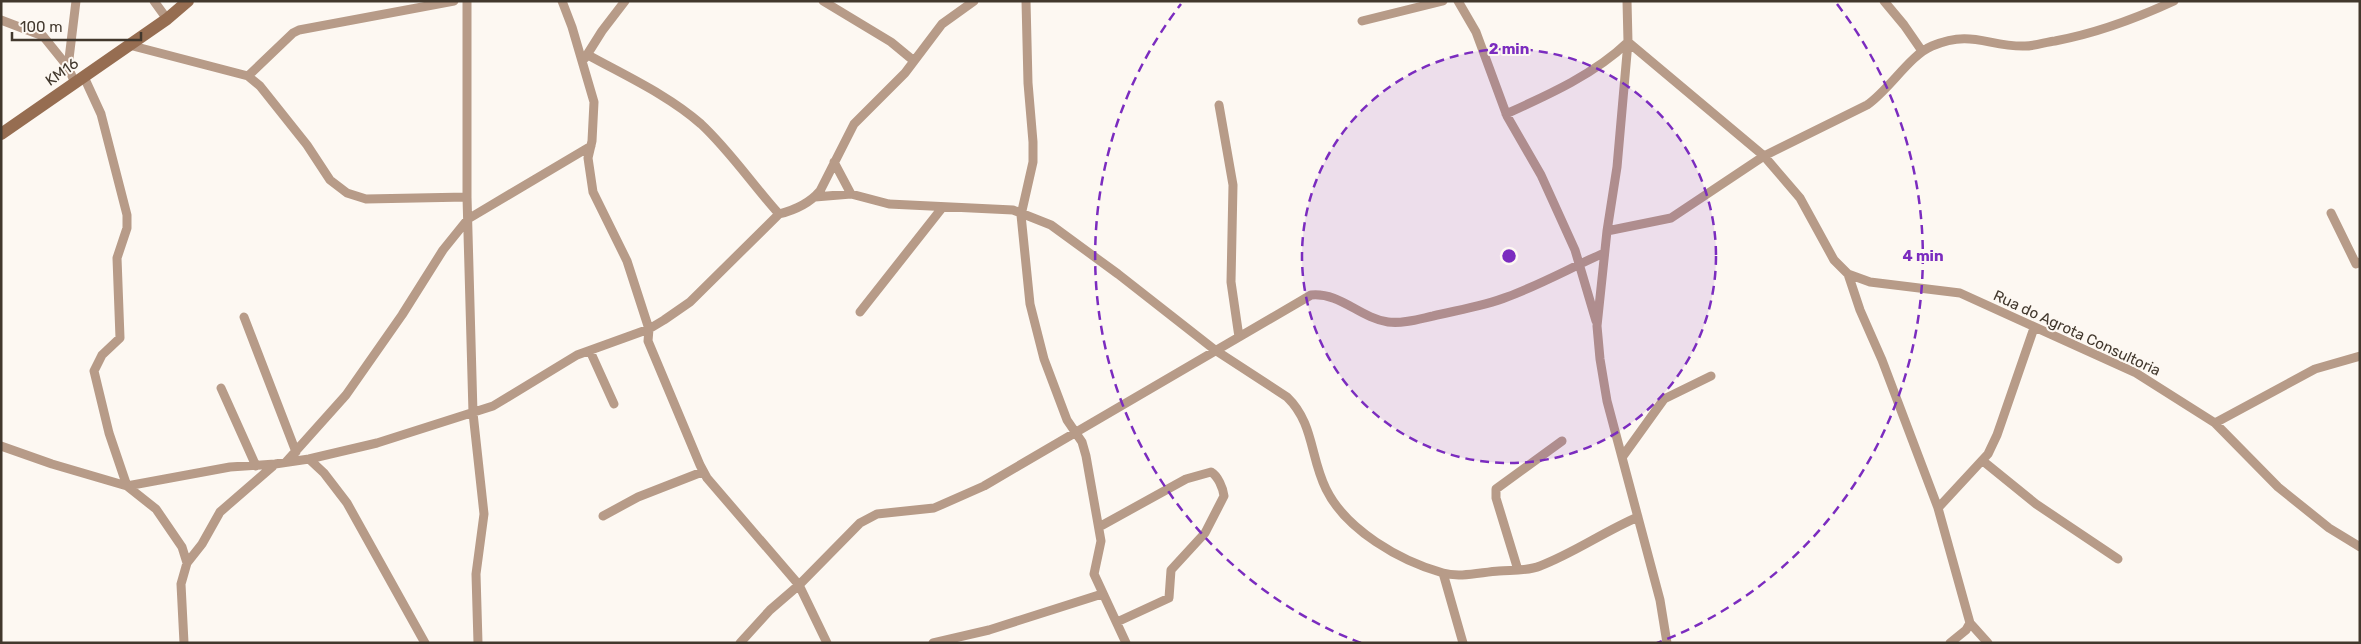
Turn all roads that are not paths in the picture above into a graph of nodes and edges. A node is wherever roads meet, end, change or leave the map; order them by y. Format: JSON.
{"nodes":[{"id":1,"x":76,"y":1,"type":"edge"},
{"id":2,"x":154,"y":1,"type":"edge"},
{"id":3,"x":188,"y":1,"type":"edge"},
{"id":4,"x":454,"y":1,"type":"edge"},
{"id":5,"x":467,"y":1,"type":"edge"},
{"id":6,"x":562,"y":1,"type":"edge"},
{"id":7,"x":625,"y":1,"type":"edge"},
{"id":8,"x":823,"y":1,"type":"edge"},
{"id":9,"x":974,"y":1,"type":"edge"},
{"id":10,"x":1026,"y":1,"type":"edge"},
{"id":11,"x":1443,"y":1,"type":"edge"},
{"id":12,"x":1458,"y":1,"type":"edge"},
{"id":13,"x":1627,"y":1,"type":"edge"},
{"id":14,"x":1884,"y":1,"type":"edge"},
{"id":15,"x":2174,"y":1,"type":"edge"},
{"id":16,"x":167,"y":19,"type":"junction"},
{"id":17,"x":1,"y":20,"type":"edge"},
{"id":18,"x":1362,"y":21,"type":"dead end"},
{"id":19,"x":1628,"y":42,"type":"junction"},
{"id":20,"x":129,"y":45,"type":"junction"},
{"id":21,"x":1922,"y":52,"type":"junction"},
{"id":22,"x":585,"y":58,"type":"junction"},
{"id":23,"x":914,"y":61,"type":"junction"},
{"id":24,"x":68,"y":68,"type":"junction"},
{"id":25,"x":248,"y":76,"type":"junction"},
{"id":26,"x":80,"y":80,"type":"junction"},
{"id":27,"x":1219,"y":105,"type":"dead end"},
{"id":28,"x":1506,"y":114,"type":"junction"},
{"id":29,"x":1,"y":134,"type":"edge"},
{"id":30,"x":591,"y":146,"type":"junction"},
{"id":31,"x":1764,"y":156,"type":"junction"},
{"id":32,"x":834,"y":162,"type":"junction"},
{"id":33,"x":851,"y":194,"type":"junction"},
{"id":34,"x":815,"y":196,"type":"junction"},
{"id":35,"x":467,"y":197,"type":"junction"},
{"id":36,"x":942,"y":208,"type":"junction"},
{"id":37,"x":2331,"y":213,"type":"dead end"},
{"id":38,"x":779,"y":214,"type":"junction"},
{"id":39,"x":1021,"y":215,"type":"junction"},
{"id":40,"x":468,"y":219,"type":"junction"},
{"id":41,"x":1607,"y":231,"type":"junction"},
{"id":42,"x":1604,"y":253,"type":"junction"},
{"id":43,"x":2360,"y":262,"type":"edge"},
{"id":44,"x":1579,"y":264,"type":"junction"},
{"id":45,"x":1848,"y":274,"type":"junction"},
{"id":46,"x":860,"y":312,"type":"dead end"},
{"id":47,"x":244,"y":317,"type":"dead end"},
{"id":48,"x":1598,"y":326,"type":"junction"},
{"id":49,"x":2034,"y":328,"type":"junction"},
{"id":50,"x":649,"y":329,"type":"junction"},
{"id":51,"x":1239,"y":337,"type":"junction"},
{"id":52,"x":1215,"y":350,"type":"junction"},
{"id":53,"x":590,"y":351,"type":"junction"},
{"id":54,"x":2360,"y":356,"type":"edge"},
{"id":55,"x":1711,"y":376,"type":"dead end"},
{"id":56,"x":221,"y":388,"type":"dead end"},
{"id":57,"x":614,"y":404,"type":"dead end"},
{"id":58,"x":473,"y":413,"type":"junction"},
{"id":59,"x":2215,"y":423,"type":"junction"},
{"id":60,"x":1075,"y":433,"type":"junction"},
{"id":61,"x":1562,"y":442,"type":"dead end"},
{"id":62,"x":1,"y":446,"type":"edge"},
{"id":63,"x":296,"y":452,"type":"junction"},
{"id":64,"x":1622,"y":456,"type":"junction"},
{"id":65,"x":309,"y":459,"type":"junction"},
{"id":66,"x":1983,"y":461,"type":"junction"},
{"id":67,"x":286,"y":462,"type":"junction"},
{"id":68,"x":276,"y":464,"type":"junction"},
{"id":69,"x":256,"y":466,"type":"junction"},
{"id":70,"x":702,"y":472,"type":"junction"},
{"id":71,"x":126,"y":486,"type":"junction"},
{"id":72,"x":1938,"y":508,"type":"junction"},
{"id":73,"x":603,"y":516,"type":"dead end"},
{"id":74,"x":1638,"y":517,"type":"junction"},
{"id":75,"x":1099,"y":527,"type":"junction"},
{"id":76,"x":2360,"y":547,"type":"edge"},
{"id":77,"x":2118,"y":559,"type":"dead end"},
{"id":78,"x":187,"y":563,"type":"junction"},
{"id":79,"x":1518,"y":570,"type":"junction"},
{"id":80,"x":1444,"y":573,"type":"junction"},
{"id":81,"x":799,"y":585,"type":"junction"},
{"id":82,"x":1102,"y":594,"type":"junction"},
{"id":83,"x":1117,"y":622,"type":"junction"},
{"id":84,"x":1970,"y":623,"type":"junction"},
{"id":85,"x":184,"y":643,"type":"edge"},
{"id":86,"x":425,"y":643,"type":"edge"},
{"id":87,"x":478,"y":643,"type":"edge"},
{"id":88,"x":740,"y":643,"type":"edge"},
{"id":89,"x":827,"y":643,"type":"edge"},
{"id":90,"x":933,"y":643,"type":"edge"},
{"id":91,"x":1126,"y":643,"type":"edge"},
{"id":92,"x":1463,"y":643,"type":"edge"},
{"id":93,"x":1667,"y":643,"type":"edge"},
{"id":94,"x":1950,"y":643,"type":"edge"},
{"id":95,"x":1988,"y":643,"type":"edge"}],
"edges":[{"from":1,"to":24,"type":"street"},
{"from":2,"to":16,"type":"street"},
{"from":3,"to":16,"type":"street","name":"KM16"},
{"from":4,"to":25,"type":"street"},
{"from":5,"to":35,"type":"street"},
{"from":6,"to":22,"type":"street"},
{"from":7,"to":22,"type":"street"},
{"from":8,"to":23,"type":"street"},
{"from":9,"to":23,"type":"street"},
{"from":10,"to":39,"type":"street"},
{"from":11,"to":18,"type":"street"},
{"from":12,"to":28,"type":"street"},
{"from":13,"to":19,"type":"street"},
{"from":14,"to":21,"type":"street"},
{"from":15,"to":21,"type":"street"},
{"from":16,"to":20,"type":"street","name":"KM16"},
{"from":17,"to":24,"type":"street"},
{"from":19,"to":28,"type":"street"},
{"from":19,"to":31,"type":"street"},
{"from":19,"to":41,"type":"street"},
{"from":20,"to":25,"type":"street"},
{"from":20,"to":26,"type":"street","name":"KM16"},
{"from":21,"to":31,"type":"street"},
{"from":22,"to":30,"type":"street"},
{"from":22,"to":38,"type":"street"},
{"from":23,"to":32,"type":"street"},
{"from":24,"to":26,"type":"street"},
{"from":25,"to":35,"type":"street"},
{"from":26,"to":29,"type":"street","name":"KM16"},
{"from":26,"to":71,"type":"street"},
{"from":27,"to":51,"type":"street"},
{"from":28,"to":44,"type":"street"},
{"from":30,"to":40,"type":"street"},
{"from":30,"to":50,"type":"street"},
{"from":31,"to":41,"type":"street"},
{"from":31,"to":45,"type":"street"},
{"from":32,"to":33,"type":"street"},
{"from":32,"to":34,"type":"street"},
{"from":33,"to":34,"type":"street"},
{"from":33,"to":36,"type":"street"},
{"from":34,"to":38,"type":"street"},
{"from":35,"to":40,"type":"street"},
{"from":36,"to":39,"type":"street"},
{"from":36,"to":46,"type":"street"},
{"from":37,"to":43,"type":"street"},
{"from":38,"to":50,"type":"street"},
{"from":39,"to":52,"type":"street"},
{"from":39,"to":60,"type":"street"},
{"from":40,"to":58,"type":"street"},
{"from":40,"to":63,"type":"street"},
{"from":41,"to":42,"type":"street"},
{"from":42,"to":44,"type":"street"},
{"from":42,"to":48,"type":"street"},
{"from":44,"to":48,"type":"street"},
{"from":44,"to":51,"type":"street"},
{"from":45,"to":49,"type":"street","name":"Rua do Agrota Consultoria"},
{"from":45,"to":72,"type":"street"},
{"from":47,"to":63,"type":"street"},
{"from":48,"to":64,"type":"street"},
{"from":49,"to":59,"type":"street","name":"Rua do Agrota Consultoria"},
{"from":49,"to":66,"type":"street"},
{"from":50,"to":53,"type":"street"},
{"from":50,"to":70,"type":"street"},
{"from":51,"to":52,"type":"street"},
{"from":52,"to":60,"type":"street"},
{"from":52,"to":80,"type":"street"},
{"from":53,"to":57,"type":"street"},
{"from":53,"to":58,"type":"street"},
{"from":54,"to":59,"type":"street"},
{"from":55,"to":64,"type":"street"},
{"from":56,"to":69,"type":"street"},
{"from":58,"to":65,"type":"street"},
{"from":58,"to":87,"type":"street"},
{"from":59,"to":76,"type":"street","name":"Rua do Agrota Consultoria"},
{"from":60,"to":75,"type":"street"},
{"from":60,"to":81,"type":"street"},
{"from":61,"to":79,"type":"street"},
{"from":62,"to":71,"type":"street"},
{"from":63,"to":67,"type":"street"},
{"from":64,"to":74,"type":"street"},
{"from":65,"to":67,"type":"street"},
{"from":65,"to":86,"type":"street"},
{"from":66,"to":72,"type":"street"},
{"from":66,"to":77,"type":"street"},
{"from":67,"to":68,"type":"street"},
{"from":68,"to":69,"type":"street"},
{"from":68,"to":78,"type":"street"},
{"from":69,"to":71,"type":"street"},
{"from":70,"to":73,"type":"street"},
{"from":70,"to":81,"type":"street"},
{"from":71,"to":78,"type":"street"},
{"from":72,"to":84,"type":"street"},
{"from":74,"to":79,"type":"street"},
{"from":74,"to":93,"type":"street"},
{"from":75,"to":82,"type":"street"},
{"from":75,"to":83,"type":"street"},
{"from":78,"to":85,"type":"street"},
{"from":79,"to":80,"type":"street"},
{"from":80,"to":92,"type":"street"},
{"from":81,"to":88,"type":"street"},
{"from":81,"to":89,"type":"street"},
{"from":82,"to":83,"type":"street"},
{"from":82,"to":90,"type":"street"},
{"from":83,"to":91,"type":"street"},
{"from":84,"to":94,"type":"street"},
{"from":84,"to":95,"type":"street"}]}
